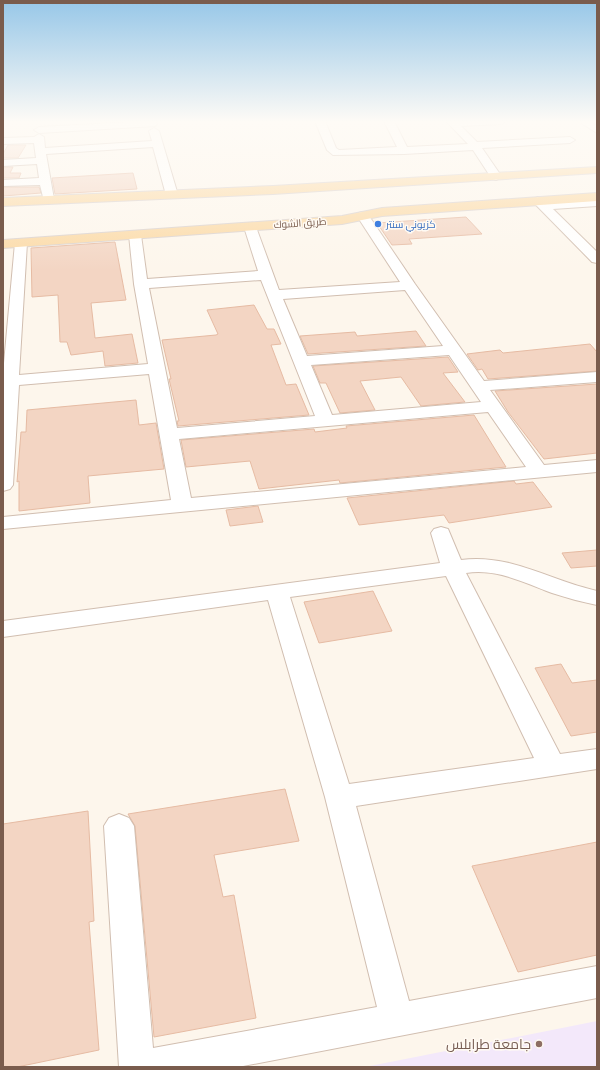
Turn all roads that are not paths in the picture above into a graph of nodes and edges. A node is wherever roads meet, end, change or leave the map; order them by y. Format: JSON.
{"nodes":[{"id":1,"x":44,"y":171,"type":"edge"},
{"id":2,"x":165,"y":171,"type":"edge"},
{"id":3,"x":492,"y":171,"type":"edge"},
{"id":4,"x":581,"y":171,"type":"edge"},
{"id":5,"x":496,"y":176,"type":"junction"},
{"id":6,"x":46,"y":182,"type":"junction"},
{"id":7,"x":3,"y":183,"type":"edge"},
{"id":8,"x":172,"y":195,"type":"junction"},
{"id":9,"x":597,"y":197,"type":"edge"},
{"id":10,"x":48,"y":200,"type":"junction"},
{"id":11,"x":3,"y":202,"type":"edge"},
{"id":12,"x":597,"y":202,"type":"edge"},
{"id":13,"x":540,"y":204,"type":"junction"},
{"id":14,"x":364,"y":216,"type":"junction"},
{"id":15,"x":250,"y":227,"type":"junction"},
{"id":16,"x":135,"y":235,"type":"junction"},
{"id":17,"x":21,"y":243,"type":"junction"},
{"id":18,"x":3,"y":244,"type":"edge"},
{"id":19,"x":597,"y":259,"type":"edge"},
{"id":20,"x":266,"y":275,"type":"junction"},
{"id":21,"x":141,"y":284,"type":"junction"},
{"id":22,"x":409,"y":286,"type":"junction"},
{"id":23,"x":274,"y":295,"type":"junction"},
{"id":24,"x":454,"y":350,"type":"junction"},
{"id":25,"x":301,"y":360,"type":"junction"},
{"id":26,"x":156,"y":368,"type":"junction"},
{"id":27,"x":597,"y":377,"type":"edge"},
{"id":28,"x":10,"y":381,"type":"junction"},
{"id":29,"x":479,"y":386,"type":"junction"},
{"id":30,"x":493,"y":406,"type":"junction"},
{"id":31,"x":326,"y":421,"type":"junction"},
{"id":32,"x":169,"y":434,"type":"junction"},
{"id":33,"x":597,"y":466,"type":"edge"},
{"id":34,"x":539,"y":472,"type":"junction"},
{"id":35,"x":3,"y":485,"type":"edge"},
{"id":36,"x":182,"y":505,"type":"junction"},
{"id":37,"x":3,"y":523,"type":"edge"},
{"id":38,"x":441,"y":533,"type":"dead end"},
{"id":39,"x":453,"y":568,"type":"junction"},
{"id":40,"x":277,"y":592,"type":"junction"},
{"id":41,"x":597,"y":598,"type":"edge"},
{"id":42,"x":3,"y":630,"type":"edge"},
{"id":43,"x":597,"y":759,"type":"edge"},
{"id":44,"x":552,"y":766,"type":"junction"},
{"id":45,"x":339,"y":797,"type":"junction"},
{"id":46,"x":119,"y":826,"type":"dead end"},
{"id":47,"x":597,"y":982,"type":"edge"},
{"id":48,"x":397,"y":1020,"type":"junction"},
{"id":49,"x":137,"y":1067,"type":"edge"},
{"id":50,"x":145,"y":1067,"type":"edge"}],
"edges":[{"from":1,"to":6,"type":"street"},
{"from":2,"to":8,"type":"street"},
{"from":3,"to":5,"type":"street"},
{"from":4,"to":5,"type":"main road"},
{"from":5,"to":8,"type":"main road"},
{"from":6,"to":7,"type":"street"},
{"from":6,"to":10,"type":"street"},
{"from":8,"to":10,"type":"main road"},
{"from":9,"to":13,"type":"main road","name":"طريق الشوك"},
{"from":10,"to":11,"type":"main road"},
{"from":12,"to":13,"type":"street"},
{"from":13,"to":14,"type":"main road","name":"طريق الشوك"},
{"from":13,"to":19,"type":"street"},
{"from":14,"to":15,"type":"main road","name":"طريق الشوك"},
{"from":14,"to":22,"type":"street"},
{"from":15,"to":16,"type":"main road","name":"طريق الشوك"},
{"from":15,"to":20,"type":"street"},
{"from":16,"to":17,"type":"main road","name":"طريق الشوك"},
{"from":16,"to":21,"type":"street"},
{"from":17,"to":18,"type":"main road","name":"طريق الشوك"},
{"from":17,"to":28,"type":"street"},
{"from":20,"to":21,"type":"street"},
{"from":20,"to":23,"type":"street"},
{"from":21,"to":26,"type":"street"},
{"from":22,"to":23,"type":"street"},
{"from":22,"to":24,"type":"street"},
{"from":23,"to":25,"type":"street"},
{"from":24,"to":25,"type":"street"},
{"from":24,"to":29,"type":"street"},
{"from":25,"to":31,"type":"street"},
{"from":26,"to":28,"type":"street"},
{"from":26,"to":32,"type":"street"},
{"from":27,"to":29,"type":"street"},
{"from":28,"to":35,"type":"street"},
{"from":29,"to":30,"type":"street"},
{"from":30,"to":31,"type":"street"},
{"from":30,"to":34,"type":"street"},
{"from":31,"to":32,"type":"street"},
{"from":32,"to":36,"type":"street"},
{"from":33,"to":34,"type":"street"},
{"from":34,"to":36,"type":"street"},
{"from":36,"to":37,"type":"street"},
{"from":38,"to":39,"type":"street"},
{"from":39,"to":40,"type":"street"},
{"from":39,"to":41,"type":"street"},
{"from":39,"to":44,"type":"street"},
{"from":40,"to":42,"type":"street"},
{"from":40,"to":45,"type":"street"},
{"from":43,"to":44,"type":"street"},
{"from":44,"to":45,"type":"street"},
{"from":45,"to":48,"type":"street"},
{"from":46,"to":49,"type":"street"},
{"from":47,"to":48,"type":"street"},
{"from":48,"to":50,"type":"street"}]}
